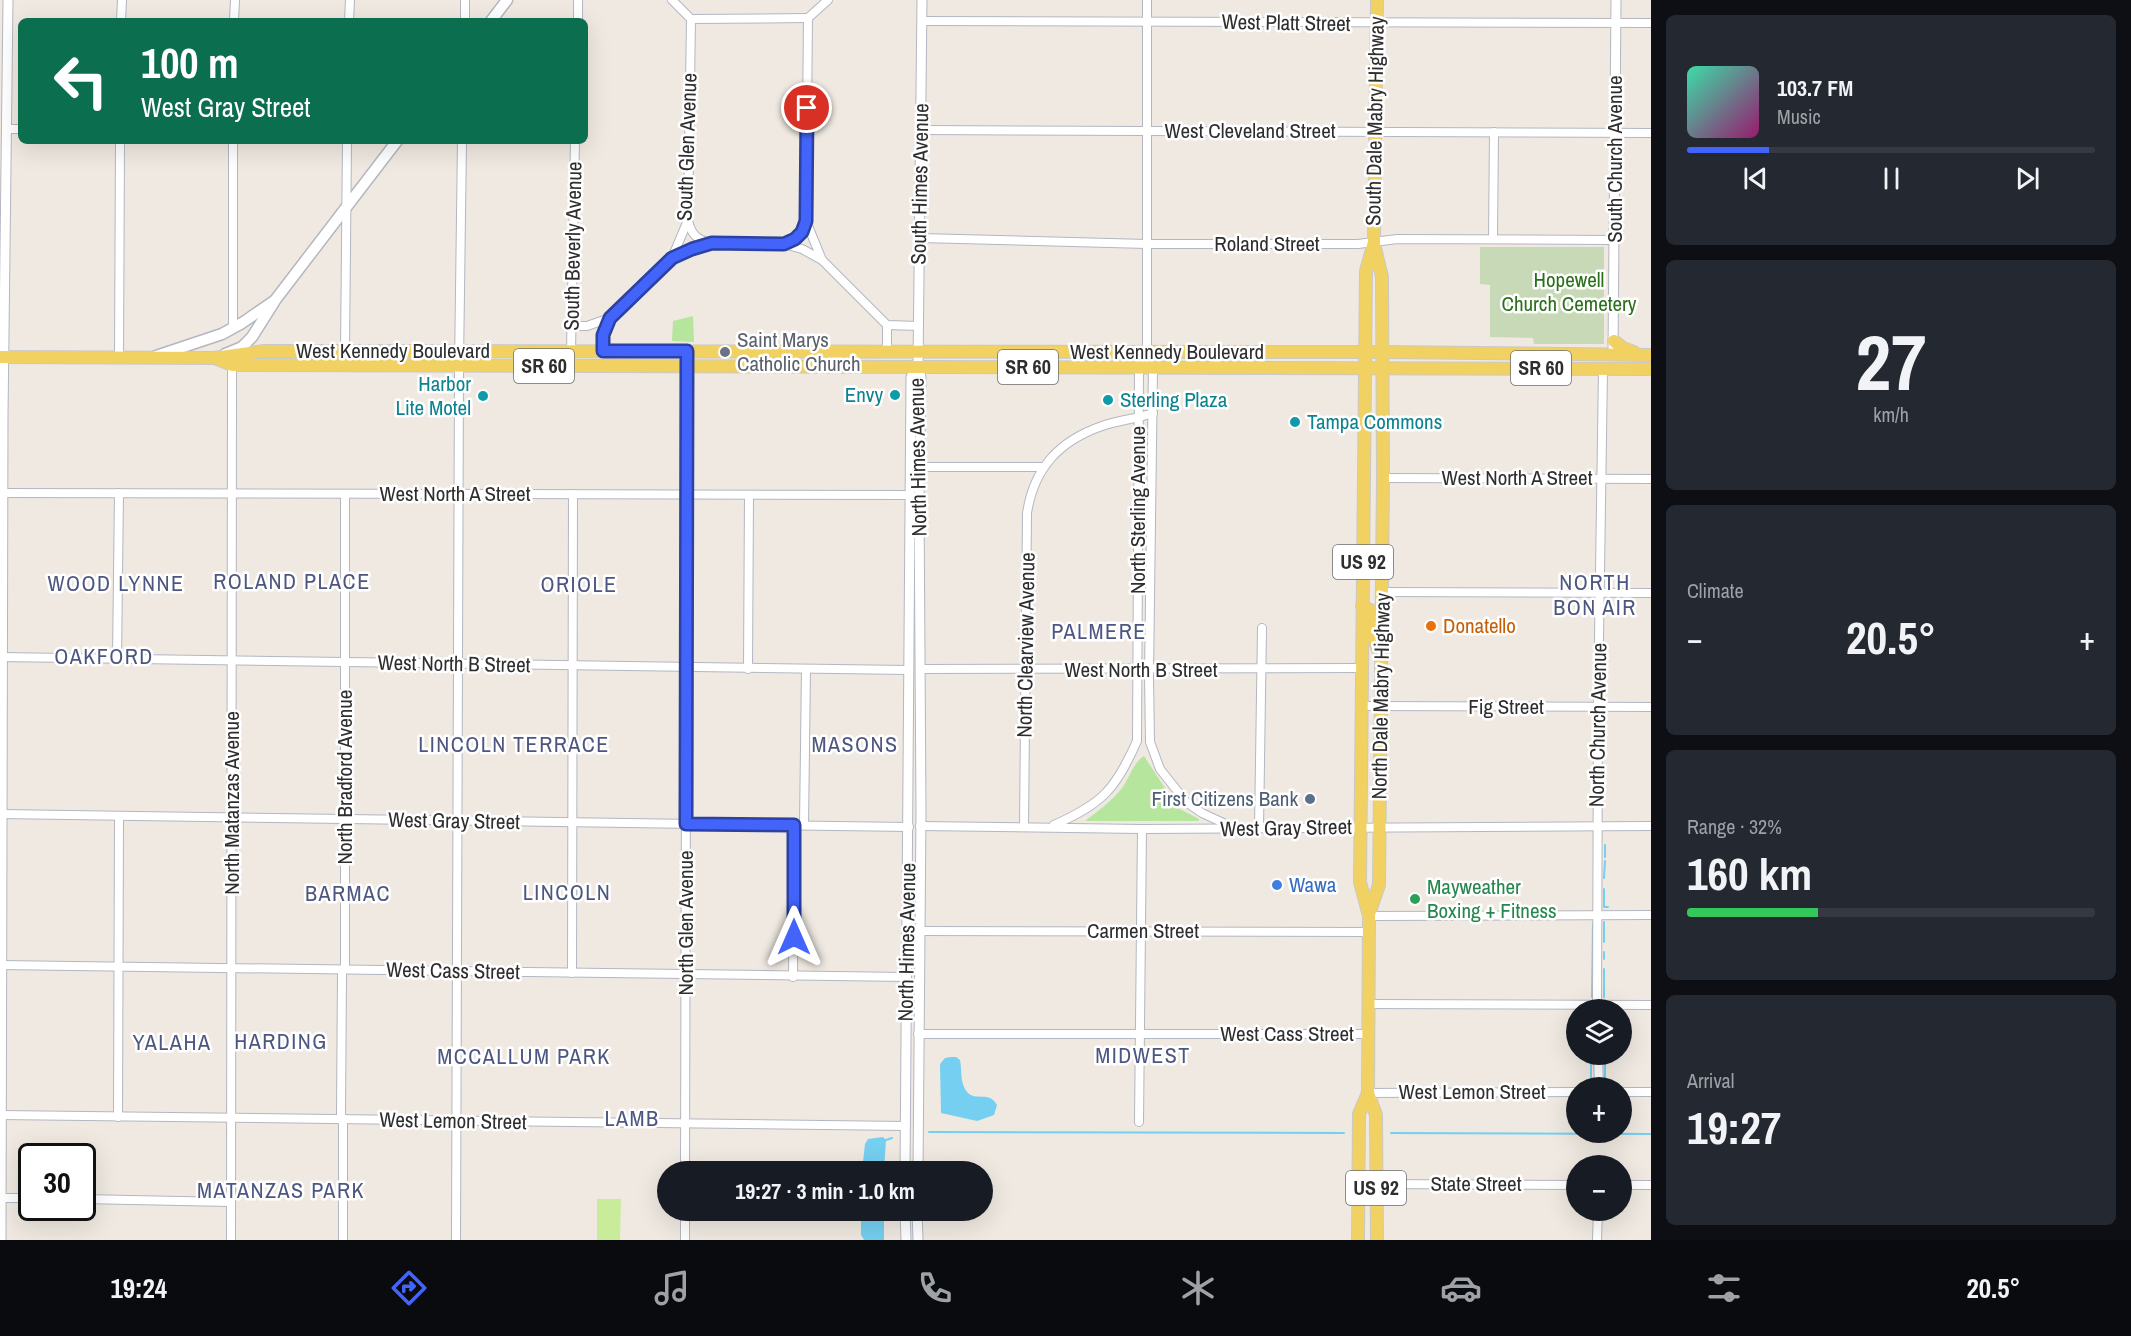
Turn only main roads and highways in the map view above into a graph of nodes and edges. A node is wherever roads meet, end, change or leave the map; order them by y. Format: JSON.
{"nodes":[{"id":1,"x":507,"y":0,"type":"edge"},
{"id":2,"x":1377,"y":0,"type":"edge"},
{"id":3,"x":493,"y":18,"type":"edge"},
{"id":4,"x":396,"y":144,"type":"edge"},
{"id":5,"x":1374,"y":242,"type":"junction"},
{"id":6,"x":276,"y":299,"type":"junction"},
{"id":7,"x":1147,"y":352,"type":"junction"},
{"id":8,"x":1219,"y":352,"type":"junction"},
{"id":9,"x":1366,"y":352,"type":"junction"},
{"id":10,"x":1381,"y":352,"type":"junction"},
{"id":11,"x":1649,"y":356,"type":"edge"},
{"id":12,"x":2,"y":357,"type":"edge"},
{"id":13,"x":152,"y":357,"type":"junction"},
{"id":14,"x":213,"y":357,"type":"junction"},
{"id":15,"x":1072,"y":367,"type":"junction"},
{"id":16,"x":1139,"y":367,"type":"junction"},
{"id":17,"x":1366,"y":367,"type":"junction"},
{"id":18,"x":1382,"y":367,"type":"junction"},
{"id":19,"x":1603,"y":369,"type":"junction"},
{"id":20,"x":1651,"y":369,"type":"edge"},
{"id":21,"x":1362,"y":606,"type":"junction"},
{"id":22,"x":1381,"y":660,"type":"junction"},
{"id":23,"x":1368,"y":915,"type":"junction"},
{"id":24,"x":1368,"y":1093,"type":"junction"},
{"id":25,"x":1358,"y":1240,"type":"edge"},
{"id":26,"x":1377,"y":1240,"type":"edge"}],
"edges":[{"from":1,"to":3,"type":"main road"},
{"from":2,"to":5,"type":"main road","name":"South Dale Mabry Highway","number":"US 92"},
{"from":4,"to":6,"type":"main road"},
{"from":5,"to":9,"type":"main road","number":"US 92"},
{"from":5,"to":10,"type":"main road","number":"US 92"},
{"from":6,"to":13,"type":"main road"},
{"from":6,"to":14,"type":"main road"},
{"from":7,"to":8,"type":"main road","name":"West Kennedy Boulevard","number":"SR 60"},
{"from":7,"to":14,"type":"main road","name":"West Kennedy Boulevard","number":"SR 60"},
{"from":7,"to":15,"type":"main road"},
{"from":8,"to":9,"type":"main road","name":"West Kennedy Boulevard","number":"SR 60"},
{"from":8,"to":16,"type":"main road"},
{"from":9,"to":10,"type":"main road","name":"West Kennedy Boulevard","number":"SR 60"},
{"from":9,"to":17,"type":"main road","number":"US 92"},
{"from":10,"to":11,"type":"main road","name":"West Kennedy Boulevard","number":"SR 60"},
{"from":10,"to":18,"type":"main road","number":"US 92"},
{"from":11,"to":19,"type":"main road"},
{"from":12,"to":13,"type":"main road","name":"West Kennedy Boulevard","number":"SR 60"},
{"from":13,"to":14,"type":"main road","name":"West Kennedy Boulevard","number":"SR 60"},
{"from":14,"to":15,"type":"main road","name":"West Kennedy Boulevard","number":"SR 60"},
{"from":15,"to":16,"type":"main road","name":"West Kennedy Boulevard","number":"SR 60"},
{"from":16,"to":17,"type":"main road","name":"West Kennedy Boulevard","number":"SR 60"},
{"from":17,"to":18,"type":"main road","name":"West Kennedy Boulevard","number":"SR 60"},
{"from":17,"to":21,"type":"main road","name":"North Dale Mabry Highway","number":"US 92"},
{"from":18,"to":19,"type":"main road","name":"West Kennedy Boulevard","number":"SR 60"},
{"from":18,"to":22,"type":"main road","name":"North Dale Mabry Highway","number":"US 92"},
{"from":19,"to":20,"type":"main road","name":"West Kennedy Boulevard","number":"SR 60"},
{"from":21,"to":22,"type":"main road"},
{"from":21,"to":23,"type":"main road","name":"North Dale Mabry Highway","number":"US 92"},
{"from":22,"to":23,"type":"main road","name":"North Dale Mabry Highway","number":"US 92"},
{"from":23,"to":24,"type":"main road","name":"North Dale Mabry Highway","number":"US 92"},
{"from":24,"to":25,"type":"main road","name":"North Dale Mabry Highway","number":"US 92"},
{"from":24,"to":26,"type":"main road","name":"North Dale Mabry Highway","number":"US 92"}]}
